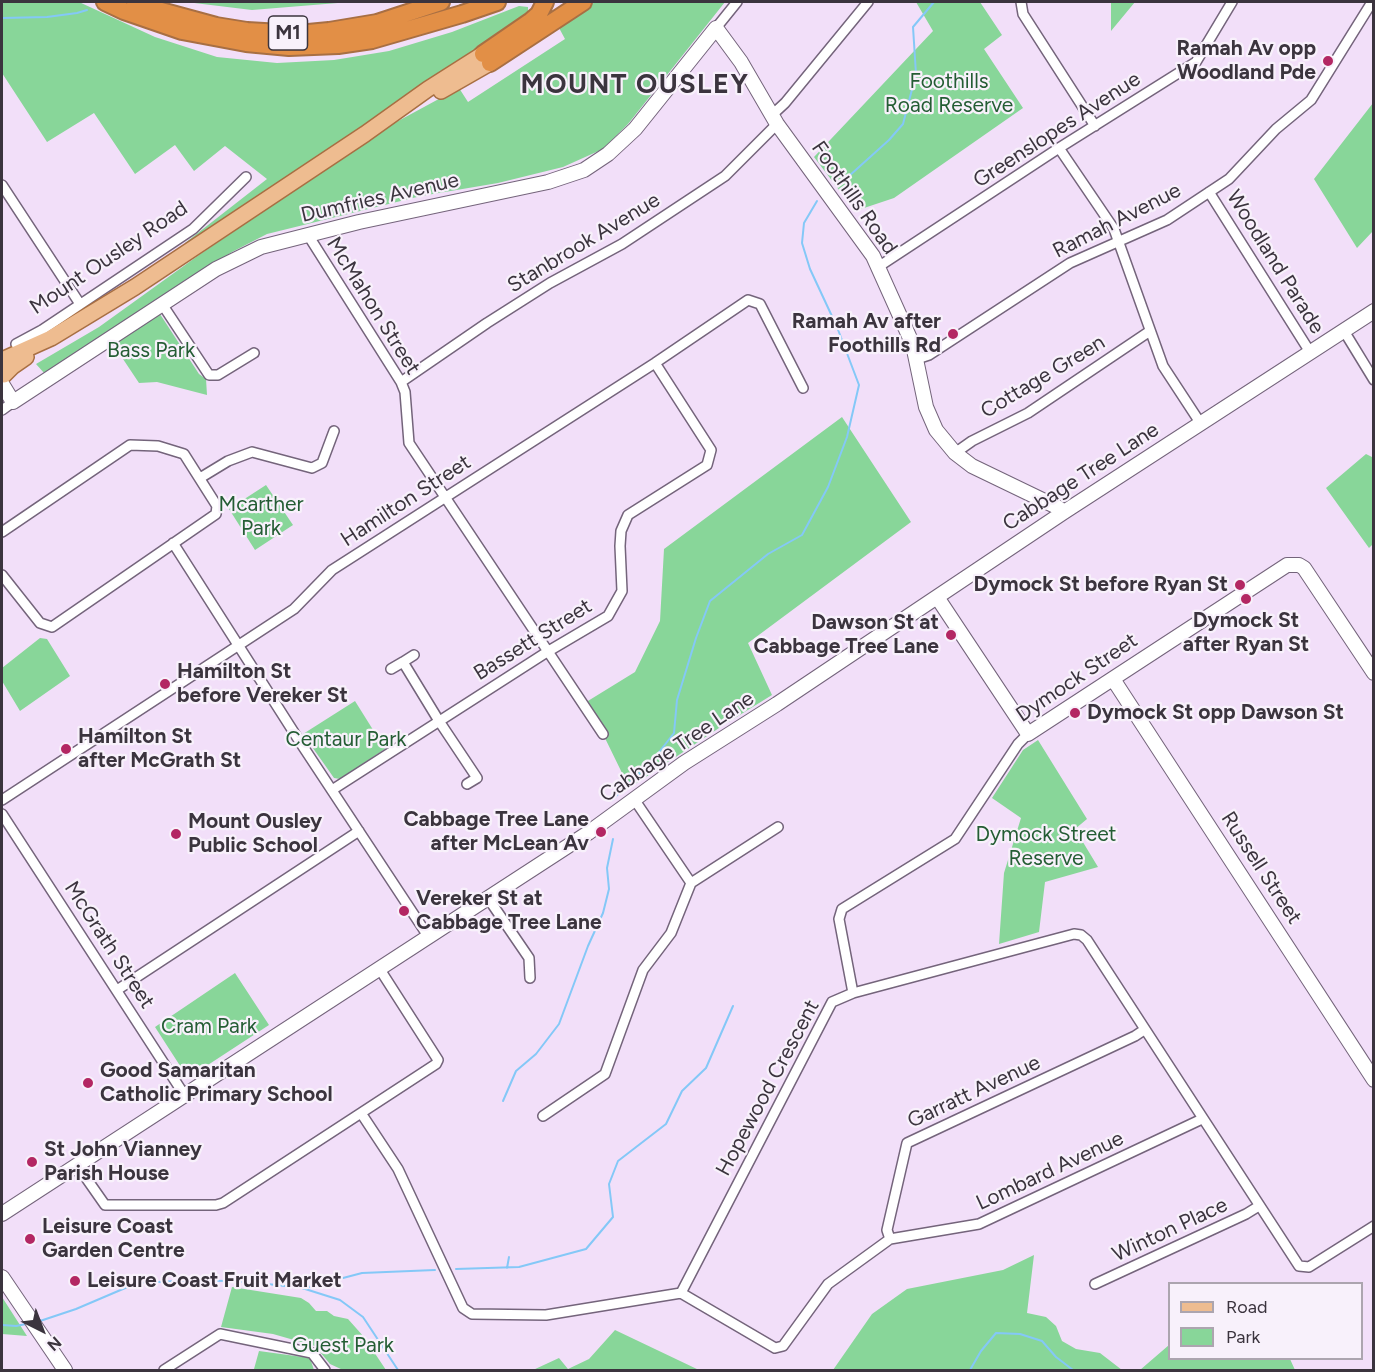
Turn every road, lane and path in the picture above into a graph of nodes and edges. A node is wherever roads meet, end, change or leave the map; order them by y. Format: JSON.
{"nodes":[{"id":1,"x":105,"y":2,"type":"edge"},
{"id":2,"x":135,"y":2,"type":"edge"},
{"id":3,"x":441,"y":2,"type":"edge"},
{"id":4,"x":497,"y":2,"type":"edge"},
{"id":5,"x":511,"y":2,"type":"edge"},
{"id":6,"x":530,"y":2,"type":"edge"},
{"id":7,"x":545,"y":2,"type":"edge"},
{"id":8,"x":583,"y":2,"type":"edge"},
{"id":9,"x":737,"y":2,"type":"edge"},
{"id":10,"x":867,"y":2,"type":"edge"},
{"id":11,"x":1021,"y":2,"type":"edge"},
{"id":12,"x":1232,"y":2,"type":"edge"},
{"id":13,"x":1372,"y":2,"type":"edge"},
{"id":14,"x":716,"y":28,"type":"junction"},
{"id":15,"x":338,"y":45,"type":"junction"},
{"id":16,"x":486,"y":58,"type":"junction"},
{"id":17,"x":775,"y":120,"type":"junction"},
{"id":18,"x":1095,"y":126,"type":"junction"},
{"id":19,"x":1059,"y":148,"type":"junction"},
{"id":20,"x":246,"y":177,"type":"dead end"},
{"id":21,"x":2,"y":185,"type":"edge"},
{"id":22,"x":1209,"y":192,"type":"junction"},
{"id":23,"x":308,"y":235,"type":"junction"},
{"id":24,"x":1119,"y":241,"type":"junction"},
{"id":25,"x":878,"y":267,"type":"junction"},
{"id":26,"x":80,"y":304,"type":"junction"},
{"id":27,"x":162,"y":304,"type":"junction"},
{"id":28,"x":1374,"y":311,"type":"edge"},
{"id":29,"x":1150,"y":331,"type":"junction"},
{"id":30,"x":1344,"y":331,"type":"junction"},
{"id":31,"x":16,"y":344,"type":"dead end"},
{"id":32,"x":1310,"y":352,"type":"junction"},
{"id":33,"x":254,"y":353,"type":"dead end"},
{"id":34,"x":917,"y":359,"type":"junction"},
{"id":35,"x":655,"y":363,"type":"junction"},
{"id":36,"x":2,"y":373,"type":"edge"},
{"id":37,"x":1374,"y":380,"type":"edge"},
{"id":38,"x":401,"y":382,"type":"junction"},
{"id":39,"x":803,"y":388,"type":"dead end"},
{"id":40,"x":7,"y":406,"type":"edge"},
{"id":41,"x":1201,"y":424,"type":"junction"},
{"id":42,"x":334,"y":431,"type":"dead end"},
{"id":43,"x":955,"y":453,"type":"junction"},
{"id":44,"x":200,"y":478,"type":"junction"},
{"id":45,"x":445,"y":497,"type":"junction"},
{"id":46,"x":1064,"y":512,"type":"junction"},
{"id":47,"x":2,"y":532,"type":"edge"},
{"id":48,"x":173,"y":543,"type":"junction"},
{"id":49,"x":2,"y":575,"type":"edge"},
{"id":50,"x":937,"y":597,"type":"junction"},
{"id":51,"x":238,"y":645,"type":"junction"},
{"id":52,"x":547,"y":652,"type":"junction"},
{"id":53,"x":414,"y":655,"type":"dead end"},
{"id":54,"x":403,"y":662,"type":"junction"},
{"id":55,"x":391,"y":669,"type":"dead end"},
{"id":56,"x":1374,"y":673,"type":"edge"},
{"id":57,"x":1113,"y":679,"type":"junction"},
{"id":58,"x":439,"y":721,"type":"junction"},
{"id":59,"x":603,"y":734,"type":"dead end"},
{"id":60,"x":1028,"y":734,"type":"junction"},
{"id":61,"x":487,"y":772,"type":"dead end"},
{"id":62,"x":477,"y":778,"type":"junction"},
{"id":63,"x":467,"y":784,"type":"dead end"},
{"id":64,"x":332,"y":790,"type":"junction"},
{"id":65,"x":634,"y":799,"type":"junction"},
{"id":66,"x":2,"y":800,"type":"edge"},
{"id":67,"x":2,"y":814,"type":"edge"},
{"id":68,"x":778,"y":826,"type":"dead end"},
{"id":69,"x":359,"y":831,"type":"junction"},
{"id":70,"x":691,"y":883,"type":"junction"},
{"id":71,"x":488,"y":897,"type":"junction"},
{"id":72,"x":428,"y":936,"type":"junction"},
{"id":73,"x":379,"y":968,"type":"junction"},
{"id":74,"x":530,"y":978,"type":"dead end"},
{"id":75,"x":117,"y":990,"type":"junction"},
{"id":76,"x":853,"y":993,"type":"junction"},
{"id":77,"x":1144,"y":1030,"type":"junction"},
{"id":78,"x":1374,"y":1080,"type":"edge"},
{"id":79,"x":185,"y":1096,"type":"junction"},
{"id":80,"x":361,"y":1113,"type":"junction"},
{"id":81,"x":543,"y":1116,"type":"dead end"},
{"id":82,"x":1202,"y":1119,"type":"junction"},
{"id":83,"x":77,"y":1165,"type":"junction"},
{"id":84,"x":1259,"y":1206,"type":"junction"},
{"id":85,"x":2,"y":1214,"type":"edge"},
{"id":86,"x":1374,"y":1226,"type":"edge"},
{"id":87,"x":890,"y":1239,"type":"junction"},
{"id":88,"x":2,"y":1276,"type":"edge"},
{"id":89,"x":1095,"y":1284,"type":"dead end"},
{"id":90,"x":681,"y":1293,"type":"junction"},
{"id":91,"x":65,"y":1371,"type":"edge"},
{"id":92,"x":164,"y":1371,"type":"edge"},
{"id":93,"x":326,"y":1371,"type":"edge"}],
"edges":[{"from":1,"to":15,"type":"highway","number":"M1"},
{"from":2,"to":3,"type":"highway","number":"M1"},
{"from":4,"to":15,"type":"highway","number":"M1"},
{"from":5,"to":15,"type":"highway"},
{"from":6,"to":16,"type":"highway"},
{"from":7,"to":16,"type":"highway"},
{"from":8,"to":16,"type":"highway"},
{"from":9,"to":14,"type":"street","name":"Dumfries Avenue"},
{"from":10,"to":17,"type":"street","name":"Stanbrook Avenue"},
{"from":11,"to":18,"type":"street"},
{"from":12,"to":18,"type":"street","name":"Greenslopes Avenue"},
{"from":13,"to":22,"type":"street","name":"Ramah Avenue"},
{"from":14,"to":17,"type":"street","name":"Foothills Road"},
{"from":14,"to":23,"type":"street","name":"Dumfries Avenue"},
{"from":16,"to":36,"type":"main road","name":"Mount Ousley Road"},
{"from":17,"to":25,"type":"street","name":"Foothills Road"},
{"from":17,"to":38,"type":"street","name":"Stanbrook Avenue"},
{"from":18,"to":19,"type":"street","name":"Greenslopes Avenue"},
{"from":19,"to":24,"type":"street"},
{"from":19,"to":25,"type":"street","name":"Greenslopes Avenue"},
{"from":20,"to":26,"type":"street","name":"Mount Ousley Road"},
{"from":21,"to":26,"type":"street"},
{"from":22,"to":24,"type":"street","name":"Ramah Avenue"},
{"from":22,"to":32,"type":"street","name":"Woodland Parade"},
{"from":23,"to":27,"type":"street","name":"Dumfries Avenue"},
{"from":23,"to":38,"type":"street","name":"McMahon Street"},
{"from":24,"to":29,"type":"street"},
{"from":24,"to":34,"type":"street","name":"Ramah Avenue"},
{"from":25,"to":34,"type":"street","name":"Foothills Road"},
{"from":26,"to":31,"type":"street","name":"Mount Ousley Road"},
{"from":27,"to":33,"type":"street"},
{"from":27,"to":40,"type":"street","name":"Dumfries Avenue"},
{"from":28,"to":30,"type":"street","name":"Cabbage Tree Lane"},
{"from":29,"to":41,"type":"street"},
{"from":29,"to":43,"type":"street","name":"Cottage Green"},
{"from":30,"to":32,"type":"street","name":"Cabbage Tree Lane"},
{"from":30,"to":37,"type":"street"},
{"from":32,"to":41,"type":"street","name":"Cabbage Tree Lane"},
{"from":34,"to":43,"type":"street","name":"Foothills Road"},
{"from":35,"to":39,"type":"street","name":"Hamilton Street"},
{"from":35,"to":45,"type":"street","name":"Hamilton Street"},
{"from":35,"to":52,"type":"street","name":"Bassett Street"},
{"from":36,"to":40,"type":"street"},
{"from":38,"to":45,"type":"street","name":"McMahon Street"},
{"from":41,"to":46,"type":"street","name":"Cabbage Tree Lane"},
{"from":42,"to":44,"type":"street"},
{"from":43,"to":46,"type":"street","name":"Foothills Road"},
{"from":44,"to":47,"type":"street"},
{"from":44,"to":48,"type":"street"},
{"from":45,"to":51,"type":"street","name":"Hamilton Street"},
{"from":45,"to":52,"type":"street","name":"McMahon Street"},
{"from":46,"to":50,"type":"street","name":"Cabbage Tree Lane"},
{"from":48,"to":49,"type":"street"},
{"from":48,"to":51,"type":"street"},
{"from":50,"to":60,"type":"street"},
{"from":50,"to":65,"type":"street","name":"Cabbage Tree Lane"},
{"from":51,"to":64,"type":"street"},
{"from":51,"to":66,"type":"street","name":"Hamilton Street"},
{"from":52,"to":58,"type":"street","name":"Bassett Street"},
{"from":52,"to":59,"type":"street","name":"McMahon Street"},
{"from":53,"to":54,"type":"street"},
{"from":54,"to":55,"type":"street"},
{"from":54,"to":58,"type":"street"},
{"from":56,"to":57,"type":"street","name":"Dymock Street"},
{"from":57,"to":60,"type":"street","name":"Dymock Street"},
{"from":57,"to":78,"type":"street","name":"Russell Street"},
{"from":58,"to":62,"type":"street"},
{"from":58,"to":64,"type":"street","name":"Bassett Street"},
{"from":60,"to":76,"type":"street","name":"Dymock Street"},
{"from":61,"to":62,"type":"street"},
{"from":62,"to":63,"type":"street"},
{"from":64,"to":69,"type":"street"},
{"from":65,"to":70,"type":"street"},
{"from":65,"to":71,"type":"street","name":"Cabbage Tree Lane"},
{"from":67,"to":75,"type":"street","name":"McGrath Street"},
{"from":68,"to":70,"type":"street"},
{"from":69,"to":72,"type":"street"},
{"from":69,"to":75,"type":"street"},
{"from":70,"to":81,"type":"street"},
{"from":71,"to":72,"type":"street","name":"Cabbage Tree Lane"},
{"from":71,"to":74,"type":"street"},
{"from":72,"to":73,"type":"street","name":"Cabbage Tree Lane"},
{"from":73,"to":79,"type":"street","name":"Cabbage Tree Lane"},
{"from":73,"to":80,"type":"street"},
{"from":75,"to":79,"type":"street","name":"McGrath Street"},
{"from":76,"to":77,"type":"street","name":"Hopewood Crescent"},
{"from":76,"to":90,"type":"street","name":"Hopewood Crescent"},
{"from":77,"to":82,"type":"street","name":"Hopewood Crescent"},
{"from":77,"to":87,"type":"street","name":"Garratt Avenue"},
{"from":79,"to":83,"type":"street","name":"Cabbage Tree Lane"},
{"from":80,"to":83,"type":"street"},
{"from":80,"to":90,"type":"street"},
{"from":82,"to":84,"type":"street","name":"Hopewood Crescent"},
{"from":82,"to":87,"type":"street","name":"Lombard Avenue"},
{"from":83,"to":85,"type":"street","name":"Cabbage Tree Lane"},
{"from":84,"to":86,"type":"street","name":"Hopewood Crescent"},
{"from":84,"to":89,"type":"street","name":"Winton Place"},
{"from":87,"to":90,"type":"street","name":"Lombard Avenue"},
{"from":88,"to":91,"type":"street"},
{"from":92,"to":93,"type":"street"}]}
